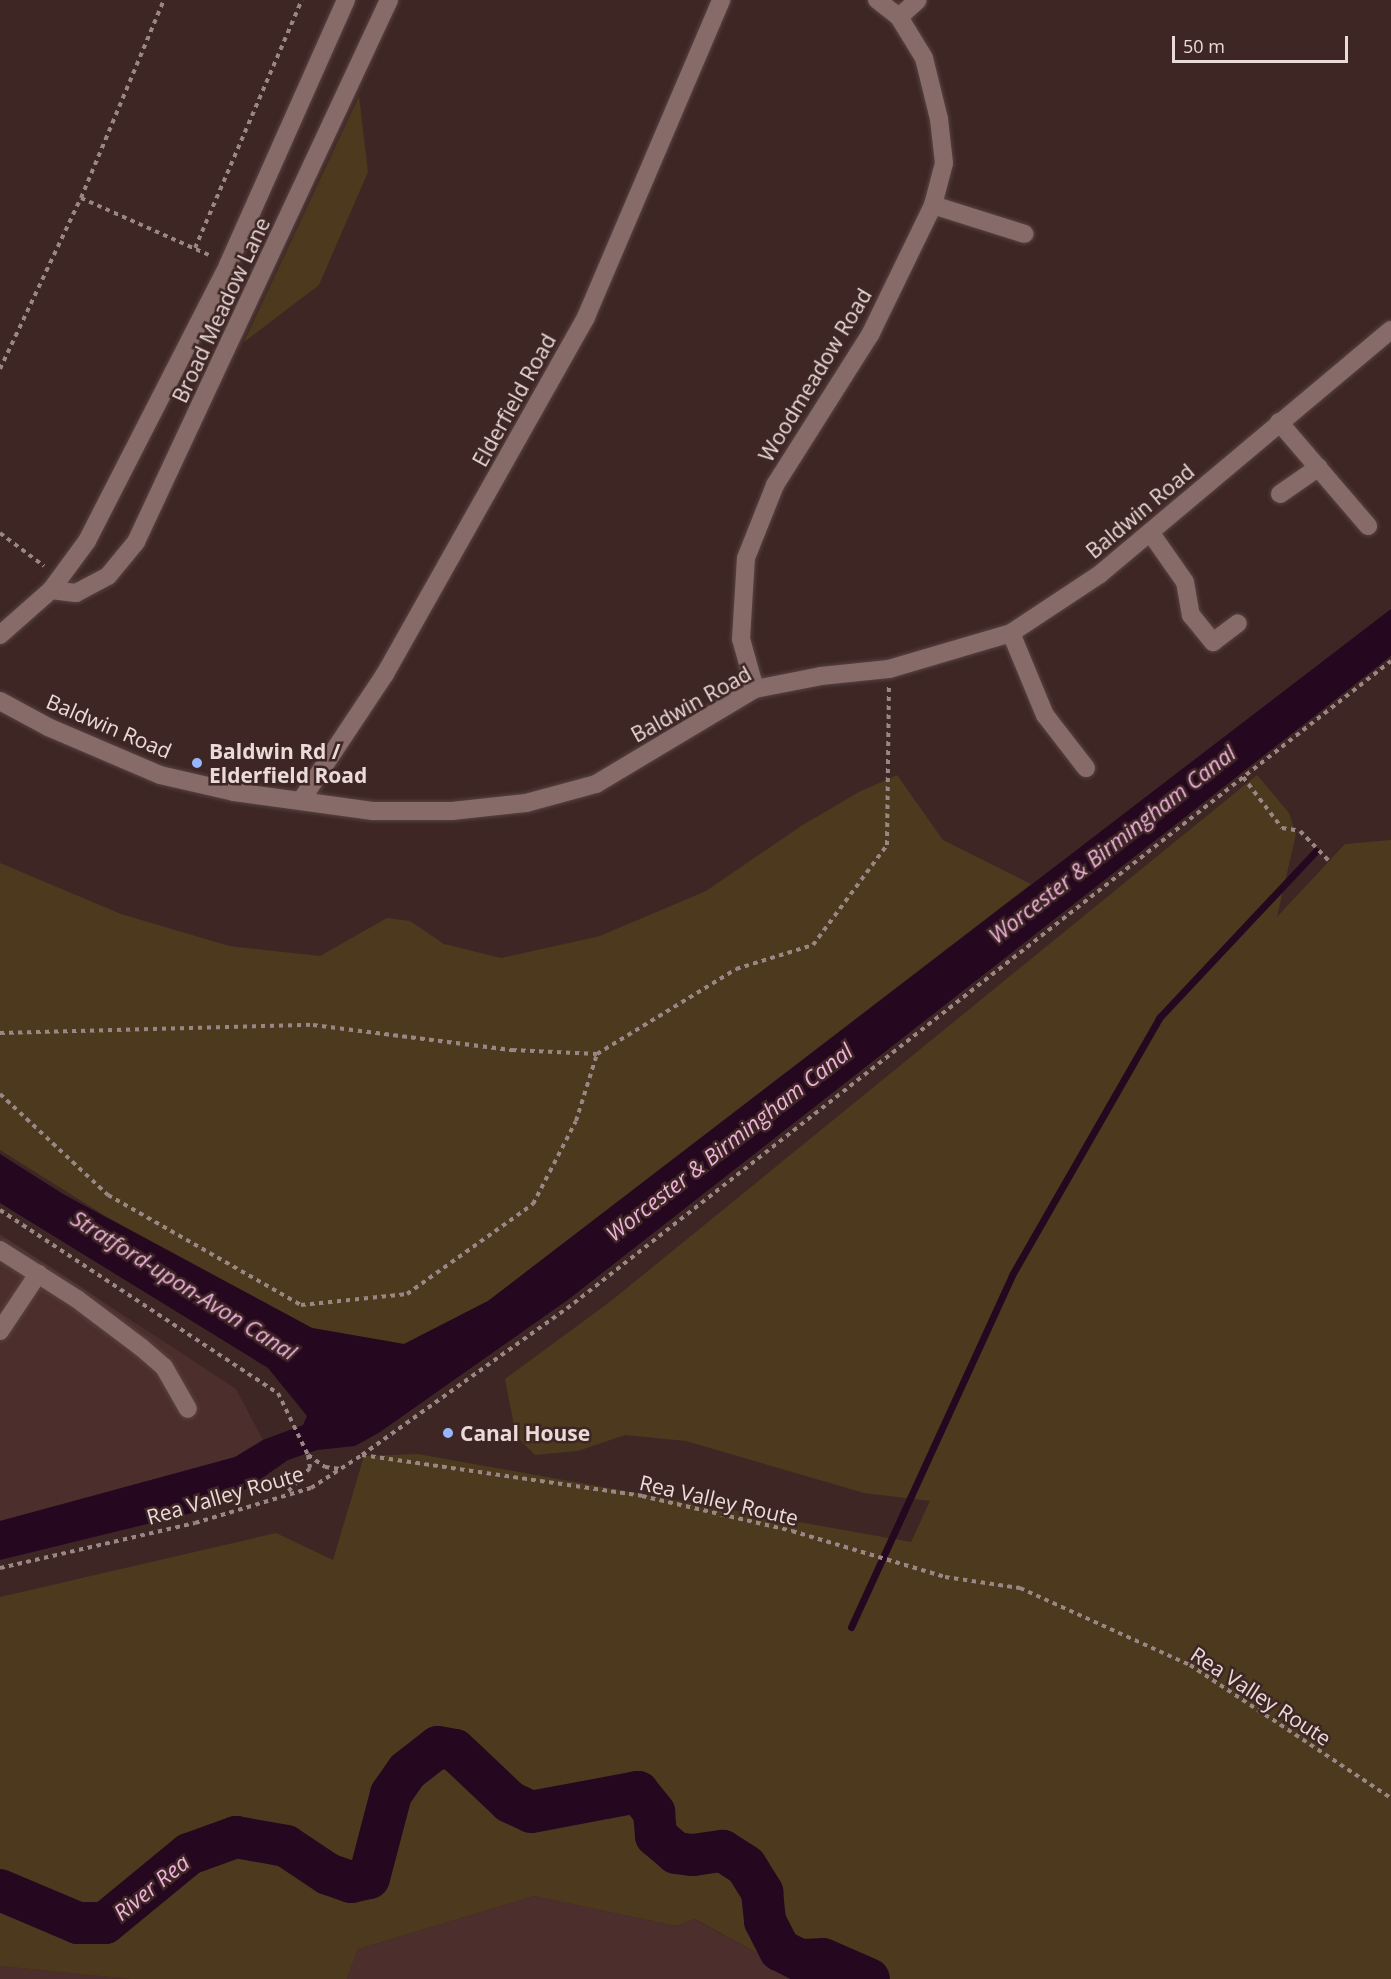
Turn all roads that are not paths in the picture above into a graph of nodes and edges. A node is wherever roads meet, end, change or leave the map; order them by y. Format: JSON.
{"nodes":[{"id":1,"x":346,"y":0,"type":"edge"},
{"id":2,"x":389,"y":0,"type":"edge"},
{"id":3,"x":721,"y":0,"type":"edge"},
{"id":4,"x":877,"y":0,"type":"edge"},
{"id":5,"x":918,"y":0,"type":"edge"},
{"id":6,"x":899,"y":18,"type":"junction"},
{"id":7,"x":933,"y":205,"type":"junction"},
{"id":8,"x":1025,"y":234,"type":"dead end"},
{"id":9,"x":1391,"y":330,"type":"edge"},
{"id":10,"x":1280,"y":422,"type":"junction"},
{"id":11,"x":1319,"y":467,"type":"junction"},
{"id":12,"x":1280,"y":494,"type":"dead end"},
{"id":13,"x":1368,"y":526,"type":"dead end"},
{"id":14,"x":1150,"y":531,"type":"junction"},
{"id":15,"x":55,"y":584,"type":"junction"},
{"id":16,"x":1238,"y":623,"type":"dead end"},
{"id":17,"x":1011,"y":633,"type":"junction"},
{"id":18,"x":0,"y":635,"type":"edge"},
{"id":19,"x":755,"y":689,"type":"junction"},
{"id":20,"x":0,"y":701,"type":"edge"},
{"id":21,"x":1086,"y":768,"type":"dead end"},
{"id":22,"x":302,"y":799,"type":"junction"},
{"id":23,"x":0,"y":1250,"type":"edge"},
{"id":24,"x":38,"y":1274,"type":"junction"},
{"id":25,"x":0,"y":1331,"type":"edge"},
{"id":26,"x":188,"y":1409,"type":"dead end"}],
"edges":[{"from":1,"to":15,"type":"street","name":"Broad Meadow Lane"},
{"from":2,"to":15,"type":"street","name":"Broad Meadow Lane"},
{"from":3,"to":22,"type":"street","name":"Elderfield Road"},
{"from":4,"to":6,"type":"street","name":"Woodmeadow Road"},
{"from":5,"to":6,"type":"street"},
{"from":6,"to":7,"type":"street","name":"Woodmeadow Road"},
{"from":7,"to":8,"type":"street"},
{"from":7,"to":19,"type":"street","name":"Woodmeadow Road"},
{"from":9,"to":10,"type":"street","name":"Baldwin Road"},
{"from":10,"to":11,"type":"street"},
{"from":10,"to":14,"type":"street","name":"Baldwin Road"},
{"from":11,"to":12,"type":"street"},
{"from":11,"to":13,"type":"street"},
{"from":14,"to":16,"type":"street"},
{"from":14,"to":17,"type":"street","name":"Baldwin Road"},
{"from":15,"to":18,"type":"street","name":"Broad Meadow Lane"},
{"from":17,"to":19,"type":"street","name":"Baldwin Road"},
{"from":17,"to":21,"type":"street"},
{"from":19,"to":22,"type":"street","name":"Baldwin Road"},
{"from":20,"to":22,"type":"street","name":"Baldwin Road"},
{"from":23,"to":24,"type":"street"},
{"from":24,"to":25,"type":"street"},
{"from":24,"to":26,"type":"street"}]}
